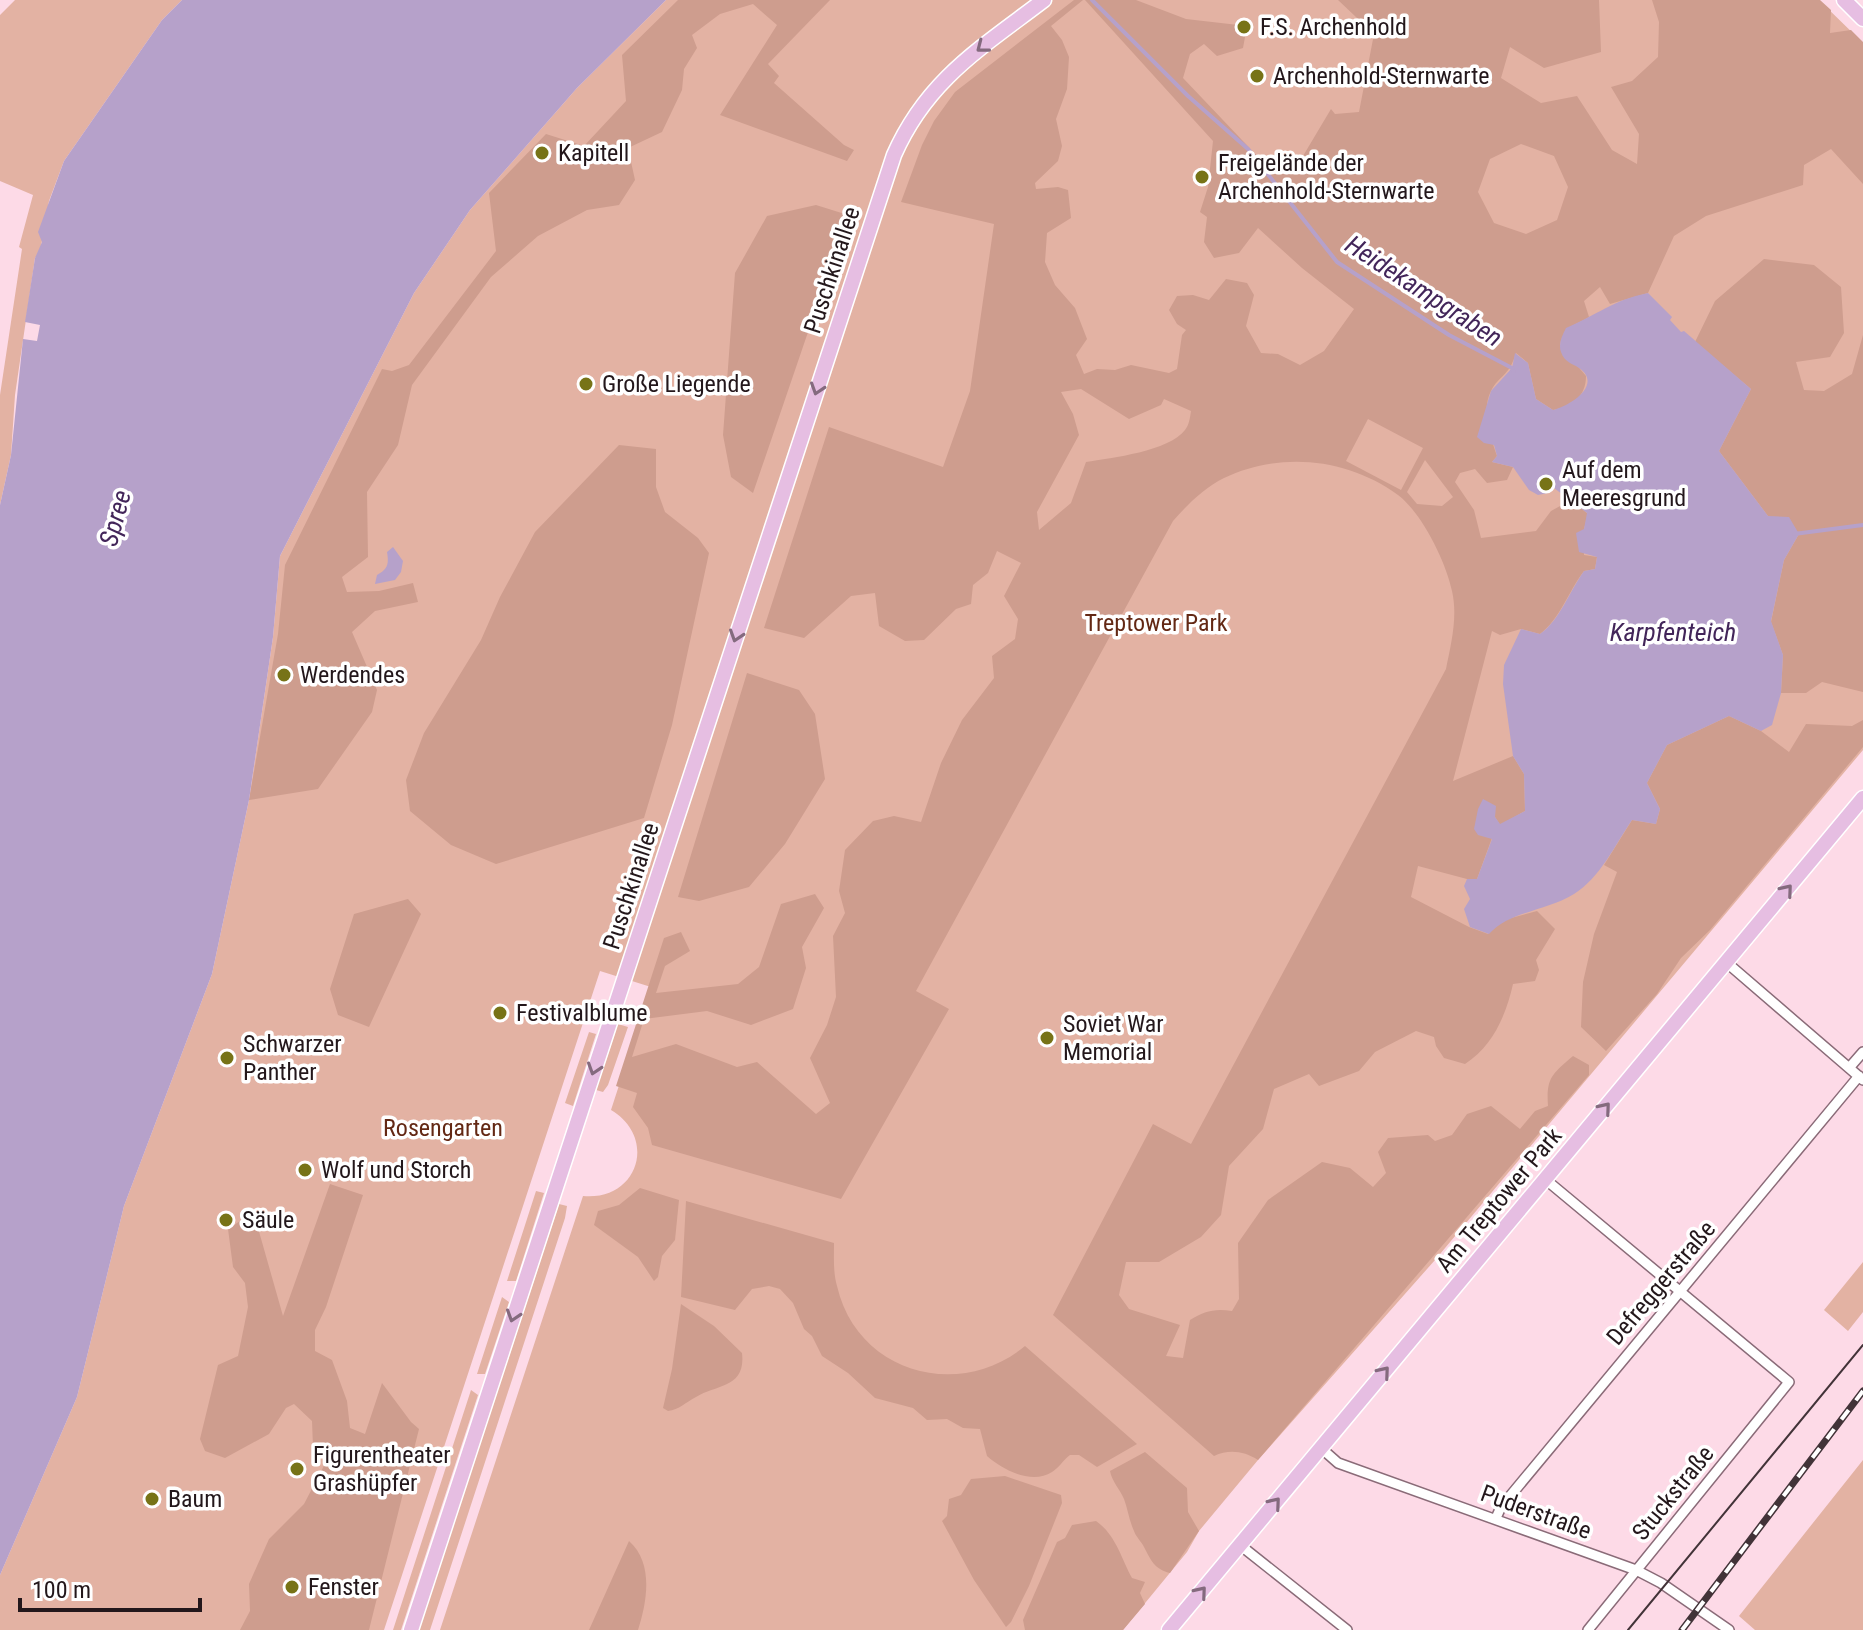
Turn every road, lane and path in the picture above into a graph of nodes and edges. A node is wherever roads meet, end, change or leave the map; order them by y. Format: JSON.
{"nodes":[{"id":1,"x":1044,"y":0,"type":"edge"},
{"id":2,"x":1844,"y":0,"type":"edge"},
{"id":3,"x":1863,"y":19,"type":"edge"},
{"id":4,"x":1863,"y":798,"type":"edge"},
{"id":5,"x":1726,"y":962,"type":"junction"},
{"id":6,"x":1863,"y":1052,"type":"edge"},
{"id":7,"x":1849,"y":1068,"type":"junction"},
{"id":8,"x":1861,"y":1078,"type":"edge"},
{"id":9,"x":1545,"y":1179,"type":"junction"},
{"id":10,"x":1680,"y":1291,"type":"junction"},
{"id":11,"x":1321,"y":1448,"type":"junction"},
{"id":12,"x":1496,"y":1518,"type":"junction"},
{"id":13,"x":1240,"y":1545,"type":"junction"},
{"id":14,"x":1636,"y":1570,"type":"junction"},
{"id":15,"x":411,"y":1630,"type":"edge"},
{"id":16,"x":1169,"y":1630,"type":"edge"},
{"id":17,"x":1347,"y":1630,"type":"edge"},
{"id":18,"x":1588,"y":1630,"type":"edge"},
{"id":19,"x":1729,"y":1630,"type":"edge"}],
"edges":[{"from":1,"to":15,"type":"main road","name":"Puschkinallee","one_way":true},
{"from":2,"to":3,"type":"main road"},
{"from":5,"to":4,"type":"main road","name":"Am Treptower Park","one_way":true},
{"from":5,"to":7,"type":"street"},
{"from":9,"to":5,"type":"main road","name":"Am Treptower Park","one_way":true},
{"from":6,"to":7,"type":"street"},
{"from":7,"to":8,"type":"street"},
{"from":8,"to":10,"type":"street","name":"Defreggerstraße"},
{"from":9,"to":10,"type":"street"},
{"from":11,"to":9,"type":"main road","name":"Am Treptower Park","one_way":true},
{"from":10,"to":12,"type":"street","name":"Defreggerstraße"},
{"from":10,"to":14,"type":"street","name":"Stuckstraße"},
{"from":11,"to":12,"type":"street","name":"Puderstraße"},
{"from":13,"to":11,"type":"main road","name":"Am Treptower Park","one_way":true},
{"from":12,"to":14,"type":"street","name":"Puderstraße"},
{"from":16,"to":13,"type":"main road","name":"Am Treptower Park","one_way":true},
{"from":13,"to":17,"type":"street"},
{"from":14,"to":18,"type":"street","name":"Stuckstraße"},
{"from":14,"to":19,"type":"street","name":"Puderstraße"}]}
